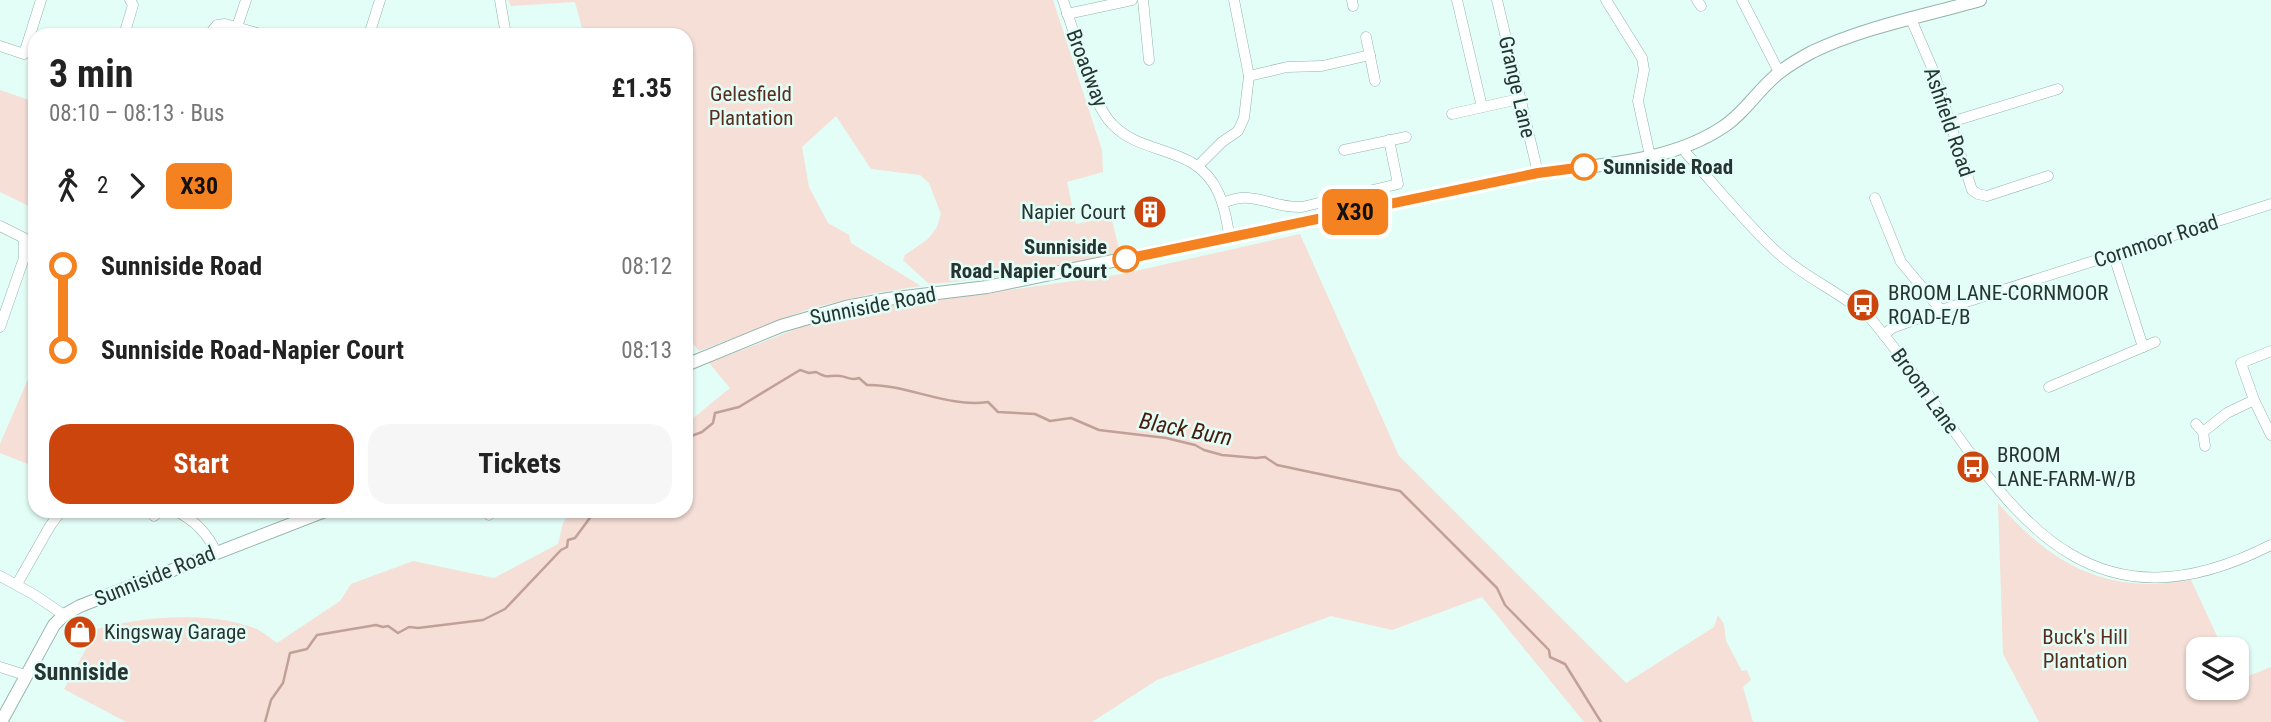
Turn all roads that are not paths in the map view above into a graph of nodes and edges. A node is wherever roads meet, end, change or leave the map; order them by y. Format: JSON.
{"nodes":[{"id":1,"x":41,"y":0,"type":"edge"},
{"id":2,"x":130,"y":0,"type":"edge"},
{"id":3,"x":246,"y":0,"type":"edge"},
{"id":4,"x":380,"y":0,"type":"edge"},
{"id":5,"x":500,"y":0,"type":"edge"},
{"id":6,"x":1062,"y":0,"type":"edge"},
{"id":7,"x":1132,"y":0,"type":"edge"},
{"id":8,"x":1143,"y":0,"type":"edge"},
{"id":9,"x":1234,"y":0,"type":"edge"},
{"id":10,"x":1457,"y":0,"type":"edge"},
{"id":11,"x":1497,"y":0,"type":"edge"},
{"id":12,"x":1606,"y":0,"type":"edge"},
{"id":13,"x":1742,"y":0,"type":"edge"},
{"id":14,"x":1980,"y":0,"type":"edge"},
{"id":15,"x":1067,"y":14,"type":"junction"},
{"id":16,"x":1911,"y":19,"type":"junction"},
{"id":17,"x":237,"y":27,"type":"junction"},
{"id":18,"x":32,"y":28,"type":"edge"},
{"id":19,"x":126,"y":28,"type":"edge"},
{"id":20,"x":215,"y":28,"type":"edge"},
{"id":21,"x":240,"y":28,"type":"edge"},
{"id":22,"x":371,"y":28,"type":"edge"},
{"id":23,"x":505,"y":28,"type":"edge"},
{"id":24,"x":1366,"y":37,"type":"dead end"},
{"id":25,"x":28,"y":41,"type":"edge"},
{"id":26,"x":0,"y":46,"type":"edge"},
{"id":27,"x":1370,"y":55,"type":"junction"},
{"id":28,"x":1149,"y":60,"type":"dead end"},
{"id":29,"x":1779,"y":72,"type":"junction"},
{"id":30,"x":1249,"y":76,"type":"junction"},
{"id":31,"x":1375,"y":81,"type":"dead end"},
{"id":32,"x":2058,"y":89,"type":"dead end"},
{"id":33,"x":1519,"y":99,"type":"junction"},
{"id":34,"x":1482,"y":107,"type":"junction"},
{"id":35,"x":1452,"y":114,"type":"dead end"},
{"id":36,"x":1951,"y":122,"type":"junction"},
{"id":37,"x":1406,"y":137,"type":"dead end"},
{"id":38,"x":1389,"y":140,"type":"junction"},
{"id":39,"x":1683,"y":146,"type":"junction"},
{"id":40,"x":1344,"y":150,"type":"dead end"},
{"id":41,"x":1650,"y":156,"type":"junction"},
{"id":42,"x":1198,"y":166,"type":"junction"},
{"id":43,"x":1538,"y":173,"type":"junction"},
{"id":44,"x":2048,"y":176,"type":"dead end"},
{"id":45,"x":1875,"y":198,"type":"dead end"},
{"id":46,"x":1223,"y":202,"type":"junction"},
{"id":47,"x":2271,"y":204,"type":"edge"},
{"id":48,"x":1,"y":228,"type":"edge"},
{"id":49,"x":1230,"y":239,"type":"junction"},
{"id":50,"x":2113,"y":256,"type":"junction"},
{"id":51,"x":4,"y":302,"type":"edge"},
{"id":52,"x":1941,"y":310,"type":"junction"},
{"id":53,"x":1,"y":321,"type":"edge"},
{"id":54,"x":1884,"y":335,"type":"junction"},
{"id":55,"x":2155,"y":342,"type":"dead end"},
{"id":56,"x":2143,"y":347,"type":"junction"},
{"id":57,"x":2271,"y":351,"type":"edge"},
{"id":58,"x":693,"y":362,"type":"edge"},
{"id":59,"x":2049,"y":387,"type":"dead end"},
{"id":60,"x":2254,"y":400,"type":"junction"},
{"id":61,"x":2271,"y":435,"type":"edge"},
{"id":62,"x":2206,"y":446,"type":"dead end"},
{"id":63,"x":56,"y":518,"type":"edge"},
{"id":64,"x":190,"y":518,"type":"edge"},
{"id":65,"x":306,"y":518,"type":"edge"},
{"id":66,"x":2271,"y":545,"type":"edge"},
{"id":67,"x":216,"y":552,"type":"junction"},
{"id":68,"x":0,"y":576,"type":"edge"},
{"id":69,"x":17,"y":584,"type":"junction"},
{"id":70,"x":64,"y":615,"type":"junction"},
{"id":71,"x":0,"y":667,"type":"edge"},
{"id":72,"x":25,"y":675,"type":"junction"},
{"id":73,"x":1,"y":722,"type":"edge"}],
"edges":[{"from":1,"to":18,"type":"street"},
{"from":2,"to":19,"type":"street"},
{"from":3,"to":17,"type":"street"},
{"from":4,"to":22,"type":"street"},
{"from":5,"to":23,"type":"street"},
{"from":6,"to":15,"type":"street","name":"Broadway"},
{"from":7,"to":15,"type":"street"},
{"from":8,"to":28,"type":"street"},
{"from":9,"to":30,"type":"street"},
{"from":10,"to":34,"type":"street"},
{"from":11,"to":33,"type":"street","name":"Grange Lane"},
{"from":12,"to":41,"type":"street"},
{"from":13,"to":29,"type":"street"},
{"from":14,"to":16,"type":"main road","name":"Sunniside Road"},
{"from":15,"to":42,"type":"street","name":"Broadway"},
{"from":16,"to":29,"type":"main road","name":"Sunniside Road"},
{"from":16,"to":36,"type":"street","name":"Ashfield Road"},
{"from":17,"to":20,"type":"street"},
{"from":17,"to":21,"type":"street"},
{"from":24,"to":27,"type":"street"},
{"from":25,"to":26,"type":"street"},
{"from":27,"to":30,"type":"street"},
{"from":27,"to":31,"type":"street"},
{"from":29,"to":39,"type":"main road","name":"Sunniside Road"},
{"from":30,"to":42,"type":"street"},
{"from":32,"to":36,"type":"street"},
{"from":33,"to":34,"type":"street"},
{"from":33,"to":43,"type":"street","name":"Grange Lane"},
{"from":34,"to":35,"type":"street"},
{"from":36,"to":44,"type":"street","name":"Ashfield Road"},
{"from":37,"to":38,"type":"street"},
{"from":38,"to":40,"type":"street"},
{"from":38,"to":46,"type":"street"},
{"from":39,"to":41,"type":"main road","name":"Sunniside Road"},
{"from":39,"to":54,"type":"street","name":"Broom Lane"},
{"from":41,"to":43,"type":"main road","name":"Sunniside Road"},
{"from":42,"to":46,"type":"street","name":"Broadway"},
{"from":43,"to":49,"type":"main road","name":"Sunniside Road"},
{"from":45,"to":52,"type":"street"},
{"from":46,"to":49,"type":"street","name":"Broadway"},
{"from":47,"to":50,"type":"street","name":"Cornmoor Road"},
{"from":48,"to":51,"type":"street"},
{"from":49,"to":58,"type":"main road","name":"Sunniside Road"},
{"from":50,"to":52,"type":"street","name":"Cornmoor Road"},
{"from":50,"to":56,"type":"street"},
{"from":51,"to":53,"type":"street"},
{"from":52,"to":54,"type":"street","name":"Cornmoor Road"},
{"from":54,"to":66,"type":"street","name":"Broom Lane"},
{"from":55,"to":56,"type":"street"},
{"from":56,"to":59,"type":"street"},
{"from":57,"to":60,"type":"street"},
{"from":60,"to":61,"type":"street"},
{"from":60,"to":62,"type":"street"},
{"from":63,"to":69,"type":"street"},
{"from":64,"to":67,"type":"street"},
{"from":65,"to":67,"type":"main road","name":"Sunniside Road"},
{"from":67,"to":70,"type":"main road","name":"Sunniside Road"},
{"from":68,"to":69,"type":"street"},
{"from":69,"to":70,"type":"street"},
{"from":70,"to":72,"type":"main road","name":"Sunniside Road"},
{"from":71,"to":72,"type":"street"},
{"from":72,"to":73,"type":"main road","name":"Sunniside Road"}]}
